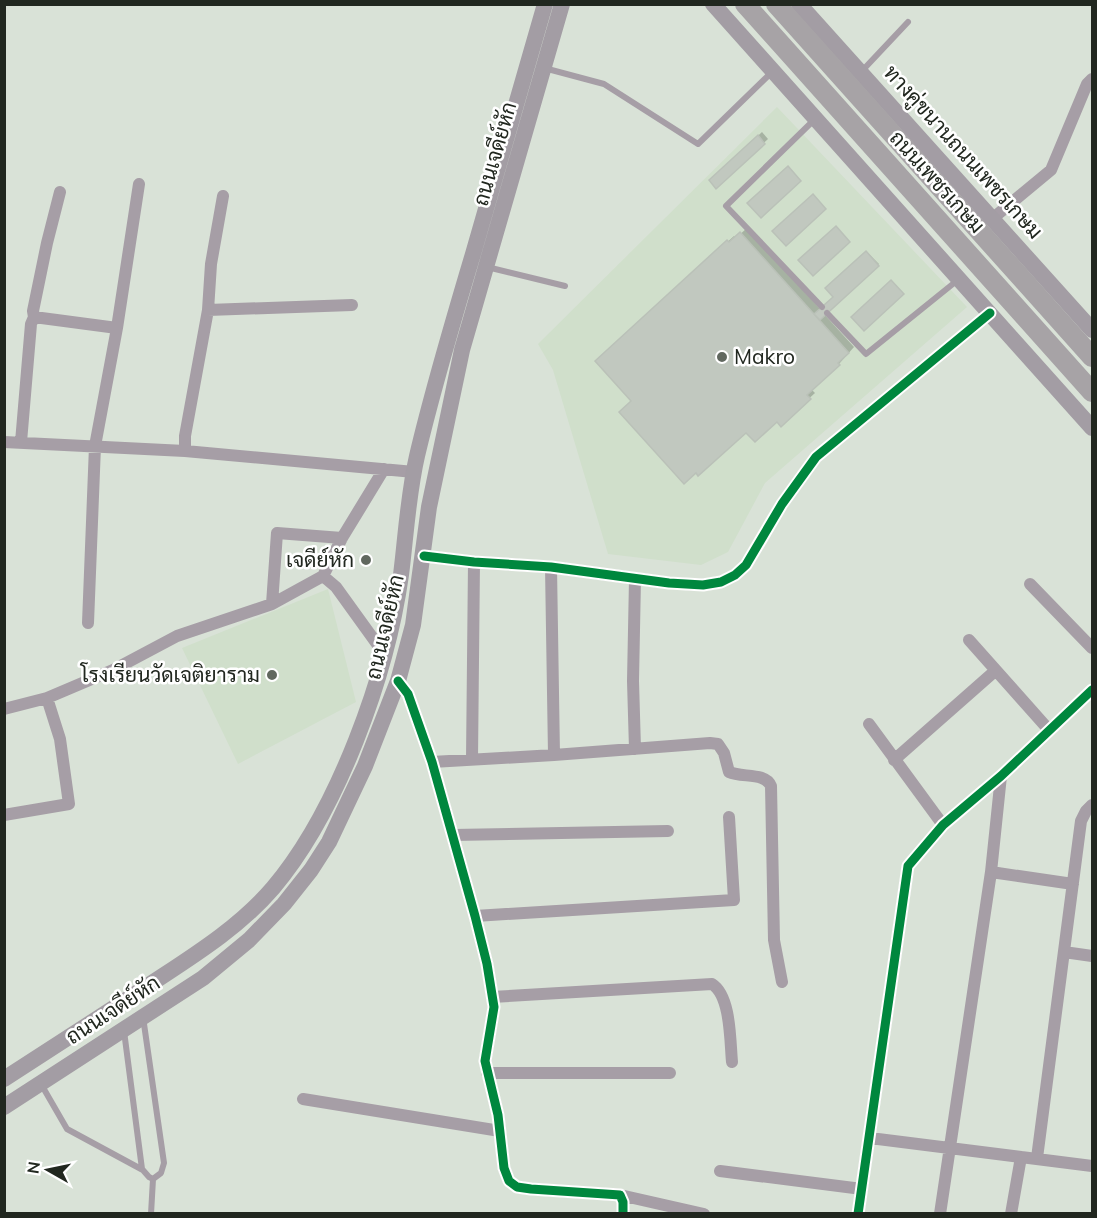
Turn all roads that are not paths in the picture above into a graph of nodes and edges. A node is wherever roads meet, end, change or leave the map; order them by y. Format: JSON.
{"nodes":[{"id":1,"x":545,"y":4,"type":"edge"},
{"id":2,"x":562,"y":4,"type":"edge"},
{"id":3,"x":713,"y":4,"type":"edge"},
{"id":4,"x":745,"y":4,"type":"edge"},
{"id":5,"x":776,"y":4,"type":"edge"},
{"id":6,"x":800,"y":4,"type":"edge"},
{"id":7,"x":908,"y":22,"type":"dead end"},
{"id":8,"x":543,"y":67,"type":"junction"},
{"id":9,"x":771,"y":72,"type":"junction"},
{"id":10,"x":861,"y":73,"type":"junction"},
{"id":11,"x":1092,"y":79,"type":"edge"},
{"id":12,"x":816,"y":118,"type":"junction"},
{"id":13,"x":139,"y":184,"type":"dead end"},
{"id":14,"x":60,"y":192,"type":"dead end"},
{"id":15,"x":223,"y":196,"type":"dead end"},
{"id":16,"x":993,"y":219,"type":"junction"},
{"id":17,"x":486,"y":266,"type":"junction"},
{"id":18,"x":959,"y":278,"type":"junction"},
{"id":19,"x":566,"y":286,"type":"dead end"},
{"id":20,"x":352,"y":305,"type":"dead end"},
{"id":21,"x":822,"y":307,"type":"dead end"},
{"id":22,"x":208,"y":310,"type":"junction"},
{"id":23,"x":827,"y":313,"type":"dead end"},
{"id":24,"x":990,"y":313,"type":"junction"},
{"id":25,"x":34,"y":318,"type":"junction"},
{"id":26,"x":117,"y":328,"type":"junction"},
{"id":27,"x":1092,"y":330,"type":"edge"},
{"id":28,"x":1092,"y":357,"type":"edge"},
{"id":29,"x":1092,"y":392,"type":"edge"},
{"id":30,"x":1092,"y":428,"type":"edge"},
{"id":31,"x":4,"y":442,"type":"edge"},
{"id":32,"x":21,"y":442,"type":"junction"},
{"id":33,"x":95,"y":446,"type":"junction"},
{"id":34,"x":184,"y":450,"type":"junction"},
{"id":35,"x":384,"y":469,"type":"junction"},
{"id":36,"x":414,"y":472,"type":"junction"},
{"id":37,"x":342,"y":538,"type":"junction"},
{"id":38,"x":423,"y":556,"type":"junction"},
{"id":39,"x":474,"y":562,"type":"junction"},
{"id":40,"x":551,"y":567,"type":"junction"},
{"id":41,"x":322,"y":576,"type":"junction"},
{"id":42,"x":635,"y":579,"type":"junction"},
{"id":43,"x":1030,"y":584,"type":"dead end"},
{"id":44,"x":272,"y":604,"type":"junction"},
{"id":45,"x":88,"y":623,"type":"dead end"},
{"id":46,"x":969,"y":640,"type":"dead end"},
{"id":47,"x":1092,"y":648,"type":"edge"},
{"id":48,"x":384,"y":655,"type":"junction"},
{"id":49,"x":995,"y":671,"type":"junction"},
{"id":50,"x":398,"y":681,"type":"junction"},
{"id":51,"x":1092,"y":690,"type":"edge"},
{"id":52,"x":47,"y":698,"type":"junction"},
{"id":53,"x":4,"y":709,"type":"edge"},
{"id":54,"x":869,"y":724,"type":"dead end"},
{"id":55,"x":1049,"y":730,"type":"junction"},
{"id":56,"x":635,"y":749,"type":"junction"},
{"id":57,"x":554,"y":755,"type":"junction"},
{"id":58,"x":472,"y":759,"type":"junction"},
{"id":59,"x":894,"y":760,"type":"junction"},
{"id":60,"x":432,"y":762,"type":"junction"},
{"id":61,"x":1001,"y":776,"type":"junction"},
{"id":62,"x":1092,"y":805,"type":"edge"},
{"id":63,"x":4,"y":815,"type":"edge"},
{"id":64,"x":729,"y":817,"type":"dead end"},
{"id":65,"x":943,"y":825,"type":"junction"},
{"id":66,"x":669,"y":831,"type":"dead end"},
{"id":67,"x":453,"y":836,"type":"junction"},
{"id":68,"x":991,"y":872,"type":"junction"},
{"id":69,"x":1073,"y":884,"type":"junction"},
{"id":70,"x":475,"y":916,"type":"junction"},
{"id":71,"x":1064,"y":952,"type":"junction"},
{"id":72,"x":1092,"y":956,"type":"edge"},
{"id":73,"x":782,"y":982,"type":"dead end"},
{"id":74,"x":492,"y":997,"type":"junction"},
{"id":75,"x":143,"y":1017,"type":"junction"},
{"id":76,"x":123,"y":1030,"type":"junction"},
{"id":77,"x":732,"y":1062,"type":"dead end"},
{"id":78,"x":487,"y":1073,"type":"junction"},
{"id":79,"x":670,"y":1074,"type":"dead end"},
{"id":80,"x":4,"y":1078,"type":"edge"},
{"id":81,"x":41,"y":1083,"type":"junction"},
{"id":82,"x":303,"y":1099,"type":"dead end"},
{"id":83,"x":4,"y":1107,"type":"edge"},
{"id":84,"x":500,"y":1131,"type":"junction"},
{"id":85,"x":870,"y":1138,"type":"junction"},
{"id":86,"x":950,"y":1149,"type":"junction"},
{"id":87,"x":1021,"y":1157,"type":"junction"},
{"id":88,"x":1037,"y":1158,"type":"junction"},
{"id":89,"x":1092,"y":1166,"type":"edge"},
{"id":90,"x":142,"y":1169,"type":"junction"},
{"id":91,"x":720,"y":1171,"type":"dead end"},
{"id":92,"x":153,"y":1179,"type":"junction"},
{"id":93,"x":862,"y":1189,"type":"junction"},
{"id":94,"x":620,"y":1195,"type":"junction"},
{"id":95,"x":151,"y":1214,"type":"edge"},
{"id":96,"x":623,"y":1214,"type":"edge"},
{"id":97,"x":704,"y":1214,"type":"edge"},
{"id":98,"x":858,"y":1214,"type":"edge"},
{"id":99,"x":940,"y":1214,"type":"edge"},
{"id":100,"x":1011,"y":1214,"type":"edge"}],
"edges":[{"from":1,"to":36,"type":"main road","name":"ถนนเจดีย์หัก"},
{"from":2,"to":8,"type":"main road","name":"ถนนเจดีย์หัก"},
{"from":3,"to":9,"type":"main road"},
{"from":4,"to":29,"type":"highway","name":"ถนนเพชรเกษม"},
{"from":5,"to":28,"type":"highway","name":"ถนนเพชรเกษม"},
{"from":6,"to":10,"type":"main road","name":"ทางคู่ขนานถนนเพชรเกษม"},
{"from":7,"to":10,"type":"lane"},
{"from":8,"to":9,"type":"lane"},
{"from":8,"to":17,"type":"main road","name":"ถนนเจดีย์หัก"},
{"from":9,"to":12,"type":"main road"},
{"from":10,"to":16,"type":"main road","name":"ทางคู่ขนานถนนเพชรเกษม"},
{"from":11,"to":16,"type":"street"},
{"from":12,"to":18,"type":"main road"},
{"from":12,"to":21,"type":"lane"},
{"from":13,"to":26,"type":"street"},
{"from":14,"to":25,"type":"street"},
{"from":15,"to":22,"type":"street"},
{"from":16,"to":27,"type":"main road","name":"ทางคู่ขนานถนนเพชรเกษม"},
{"from":17,"to":19,"type":"lane"},
{"from":17,"to":38,"type":"main road","name":"ถนนเจดีย์หัก"},
{"from":18,"to":23,"type":"lane"},
{"from":18,"to":24,"type":"main road"},
{"from":20,"to":22,"type":"street"},
{"from":22,"to":34,"type":"street"},
{"from":24,"to":30,"type":"main road"},
{"from":24,"to":42,"type":"street"},
{"from":25,"to":26,"type":"street"},
{"from":25,"to":32,"type":"street"},
{"from":26,"to":33,"type":"street"},
{"from":31,"to":32,"type":"street"},
{"from":32,"to":33,"type":"street"},
{"from":33,"to":34,"type":"street"},
{"from":33,"to":45,"type":"street"},
{"from":34,"to":35,"type":"street"},
{"from":35,"to":36,"type":"street"},
{"from":35,"to":37,"type":"street"},
{"from":36,"to":48,"type":"main road","name":"ถนนเจดีย์หัก"},
{"from":37,"to":41,"type":"street"},
{"from":37,"to":44,"type":"street"},
{"from":38,"to":39,"type":"street"},
{"from":38,"to":50,"type":"main road","name":"ถนนเจดีย์หัก"},
{"from":39,"to":40,"type":"street"},
{"from":39,"to":58,"type":"street"},
{"from":40,"to":42,"type":"street"},
{"from":40,"to":57,"type":"street"},
{"from":41,"to":44,"type":"street"},
{"from":41,"to":48,"type":"street"},
{"from":42,"to":56,"type":"street"},
{"from":43,"to":47,"type":"street"},
{"from":44,"to":52,"type":"street"},
{"from":46,"to":49,"type":"street"},
{"from":48,"to":80,"type":"main road","name":"ถนนเจดีย์หัก"},
{"from":49,"to":55,"type":"street"},
{"from":49,"to":59,"type":"street"},
{"from":50,"to":60,"type":"street"},
{"from":50,"to":75,"type":"main road","name":"ถนนเจดีย์หัก"},
{"from":51,"to":55,"type":"street"},
{"from":52,"to":53,"type":"street"},
{"from":52,"to":63,"type":"street"},
{"from":54,"to":59,"type":"street"},
{"from":55,"to":61,"type":"street"},
{"from":56,"to":57,"type":"street"},
{"from":56,"to":73,"type":"street"},
{"from":57,"to":58,"type":"street"},
{"from":58,"to":60,"type":"street"},
{"from":59,"to":65,"type":"street"},
{"from":60,"to":67,"type":"street"},
{"from":61,"to":65,"type":"street"},
{"from":61,"to":68,"type":"street"},
{"from":62,"to":69,"type":"street"},
{"from":64,"to":70,"type":"street"},
{"from":65,"to":85,"type":"street"},
{"from":66,"to":67,"type":"street"},
{"from":67,"to":70,"type":"street"},
{"from":68,"to":69,"type":"street"},
{"from":68,"to":86,"type":"street"},
{"from":69,"to":71,"type":"street"},
{"from":70,"to":74,"type":"street"},
{"from":71,"to":72,"type":"street"},
{"from":71,"to":88,"type":"street"},
{"from":74,"to":77,"type":"street"},
{"from":74,"to":78,"type":"street"},
{"from":75,"to":76,"type":"main road","name":"ถนนเจดีย์หัก"},
{"from":75,"to":92,"type":"lane"},
{"from":76,"to":81,"type":"main road","name":"ถนนเจดีย์หัก"},
{"from":76,"to":90,"type":"lane"},
{"from":78,"to":79,"type":"street"},
{"from":78,"to":84,"type":"street"},
{"from":81,"to":83,"type":"main road","name":"ถนนเจดีย์หัก"},
{"from":81,"to":90,"type":"lane"},
{"from":82,"to":84,"type":"street"},
{"from":84,"to":94,"type":"street"},
{"from":85,"to":86,"type":"street"},
{"from":85,"to":93,"type":"street"},
{"from":86,"to":87,"type":"street"},
{"from":86,"to":99,"type":"street"},
{"from":87,"to":88,"type":"street"},
{"from":87,"to":100,"type":"street"},
{"from":88,"to":89,"type":"street"},
{"from":90,"to":92,"type":"lane"},
{"from":91,"to":93,"type":"street"},
{"from":92,"to":95,"type":"lane"},
{"from":93,"to":98,"type":"street"},
{"from":94,"to":96,"type":"street"},
{"from":94,"to":97,"type":"street"}]}
